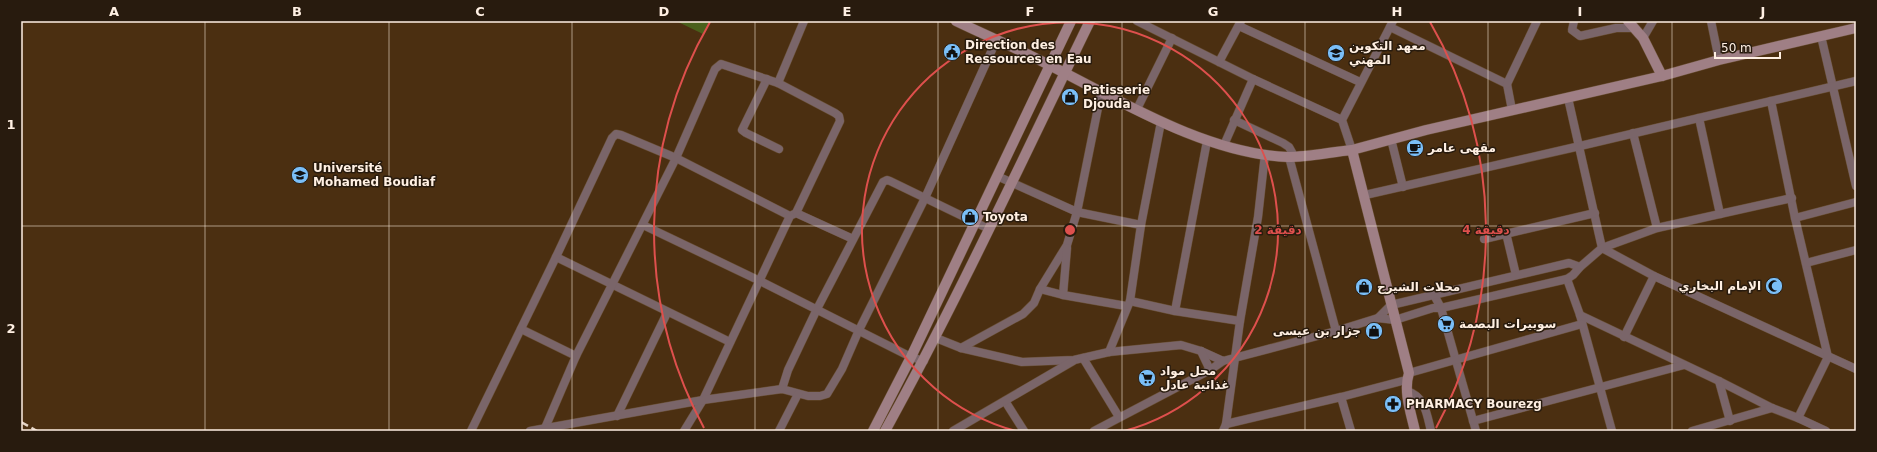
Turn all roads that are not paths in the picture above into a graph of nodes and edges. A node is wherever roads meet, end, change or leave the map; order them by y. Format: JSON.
{"nodes":[{"id":1,"x":804,"y":21,"type":"edge"},
{"id":2,"x":956,"y":21,"type":"edge"},
{"id":3,"x":1071,"y":21,"type":"edge"},
{"id":4,"x":1090,"y":21,"type":"edge"},
{"id":5,"x":1137,"y":21,"type":"edge"},
{"id":6,"x":1574,"y":21,"type":"edge"},
{"id":7,"x":1653,"y":21,"type":"edge"},
{"id":8,"x":1711,"y":21,"type":"edge"},
{"id":9,"x":1534,"y":22,"type":"edge"},
{"id":10,"x":971,"y":24,"type":"edge"},
{"id":11,"x":1240,"y":24,"type":"edge"},
{"id":12,"x":1391,"y":24,"type":"edge"},
{"id":13,"x":1631,"y":24,"type":"edge"},
{"id":14,"x":1856,"y":28,"type":"edge"},
{"id":15,"x":1821,"y":36,"type":"junction"},
{"id":16,"x":1172,"y":38,"type":"junction"},
{"id":17,"x":1643,"y":38,"type":"junction"},
{"id":18,"x":996,"y":41,"type":"junction"},
{"id":19,"x":1719,"y":60,"type":"junction"},
{"id":20,"x":1219,"y":62,"type":"junction"},
{"id":21,"x":1050,"y":65,"type":"junction"},
{"id":22,"x":1064,"y":74,"type":"junction"},
{"id":23,"x":1662,"y":76,"type":"junction"},
{"id":24,"x":767,"y":79,"type":"junction"},
{"id":25,"x":1253,"y":79,"type":"junction"},
{"id":26,"x":1856,"y":80,"type":"edge"},
{"id":27,"x":1360,"y":82,"type":"junction"},
{"id":28,"x":778,"y":83,"type":"junction"},
{"id":29,"x":1507,"y":84,"type":"junction"},
{"id":30,"x":1832,"y":86,"type":"junction"},
{"id":31,"x":1101,"y":93,"type":"junction"},
{"id":32,"x":1568,"y":98,"type":"junction"},
{"id":33,"x":1771,"y":101,"type":"junction"},
{"id":34,"x":1137,"y":109,"type":"junction"},
{"id":35,"x":1512,"y":110,"type":"junction"},
{"id":36,"x":1699,"y":118,"type":"junction"},
{"id":37,"x":1234,"y":120,"type":"junction"},
{"id":38,"x":1342,"y":120,"type":"junction"},
{"id":39,"x":1161,"y":122,"type":"junction"},
{"id":40,"x":1633,"y":132,"type":"junction"},
{"id":41,"x":1391,"y":139,"type":"junction"},
{"id":42,"x":1206,"y":141,"type":"junction"},
{"id":43,"x":1224,"y":145,"type":"junction"},
{"id":44,"x":1580,"y":146,"type":"junction"},
{"id":45,"x":778,"y":149,"type":"dead end"},
{"id":46,"x":1352,"y":150,"type":"junction"},
{"id":47,"x":1265,"y":154,"type":"junction"},
{"id":48,"x":1292,"y":157,"type":"junction"},
{"id":49,"x":676,"y":158,"type":"junction"},
{"id":50,"x":997,"y":176,"type":"junction"},
{"id":51,"x":1012,"y":184,"type":"junction"},
{"id":52,"x":1403,"y":186,"type":"junction"},
{"id":53,"x":1856,"y":186,"type":"edge"},
{"id":54,"x":1365,"y":195,"type":"junction"},
{"id":55,"x":925,"y":198,"type":"junction"},
{"id":56,"x":1792,"y":198,"type":"junction"},
{"id":57,"x":1856,"y":202,"type":"edge"},
{"id":58,"x":1077,"y":212,"type":"junction"},
{"id":59,"x":1595,"y":213,"type":"junction"},
{"id":60,"x":793,"y":214,"type":"junction"},
{"id":61,"x":1720,"y":214,"type":"junction"},
{"id":62,"x":1795,"y":218,"type":"junction"},
{"id":63,"x":974,"y":223,"type":"junction"},
{"id":64,"x":643,"y":225,"type":"junction"},
{"id":65,"x":1141,"y":225,"type":"junction"},
{"id":66,"x":1657,"y":228,"type":"junction"},
{"id":67,"x":989,"y":229,"type":"junction"},
{"id":68,"x":1506,"y":233,"type":"junction"},
{"id":69,"x":852,"y":239,"type":"junction"},
{"id":70,"x":1484,"y":239,"type":"dead end"},
{"id":71,"x":1067,"y":246,"type":"junction"},
{"id":72,"x":1602,"y":248,"type":"junction"},
{"id":73,"x":1856,"y":250,"type":"edge"},
{"id":74,"x":556,"y":257,"type":"junction"},
{"id":75,"x":1806,"y":263,"type":"junction"},
{"id":76,"x":1580,"y":267,"type":"junction"},
{"id":77,"x":1516,"y":275,"type":"junction"},
{"id":78,"x":1654,"y":276,"type":"junction"},
{"id":79,"x":1567,"y":279,"type":"junction"},
{"id":80,"x":760,"y":281,"type":"junction"},
{"id":81,"x":612,"y":286,"type":"junction"},
{"id":82,"x":1040,"y":289,"type":"junction"},
{"id":83,"x":1063,"y":295,"type":"junction"},
{"id":84,"x":1434,"y":295,"type":"junction"},
{"id":85,"x":1128,"y":303,"type":"junction"},
{"id":86,"x":1391,"y":305,"type":"junction"},
{"id":87,"x":1441,"y":308,"type":"junction"},
{"id":88,"x":817,"y":310,"type":"junction"},
{"id":89,"x":1175,"y":310,"type":"junction"},
{"id":90,"x":667,"y":313,"type":"junction"},
{"id":91,"x":1580,"y":315,"type":"junction"},
{"id":92,"x":1378,"y":318,"type":"junction"},
{"id":93,"x":1395,"y":320,"type":"junction"},
{"id":94,"x":1240,"y":321,"type":"junction"},
{"id":95,"x":1582,"y":324,"type":"junction"},
{"id":96,"x":521,"y":328,"type":"junction"},
{"id":97,"x":859,"y":330,"type":"junction"},
{"id":98,"x":1336,"y":331,"type":"junction"},
{"id":99,"x":1624,"y":337,"type":"junction"},
{"id":100,"x":936,"y":338,"type":"junction"},
{"id":101,"x":730,"y":342,"type":"junction"},
{"id":102,"x":961,"y":348,"type":"junction"},
{"id":103,"x":1201,"y":351,"type":"junction"},
{"id":104,"x":1109,"y":352,"type":"junction"},
{"id":105,"x":576,"y":356,"type":"junction"},
{"id":106,"x":911,"y":357,"type":"junction"},
{"id":107,"x":1236,"y":357,"type":"junction"},
{"id":108,"x":1828,"y":357,"type":"junction"},
{"id":109,"x":1083,"y":358,"type":"junction"},
{"id":110,"x":1074,"y":360,"type":"junction"},
{"id":111,"x":1455,"y":360,"type":"junction"},
{"id":112,"x":924,"y":361,"type":"junction"},
{"id":113,"x":1222,"y":361,"type":"junction"},
{"id":114,"x":1684,"y":365,"type":"junction"},
{"id":115,"x":1210,"y":370,"type":"junction"},
{"id":116,"x":1856,"y":370,"type":"edge"},
{"id":117,"x":1408,"y":377,"type":"junction"},
{"id":118,"x":1719,"y":381,"type":"junction"},
{"id":119,"x":1600,"y":386,"type":"junction"},
{"id":120,"x":782,"y":389,"type":"junction"},
{"id":121,"x":1407,"y":391,"type":"junction"},
{"id":122,"x":798,"y":394,"type":"junction"},
{"id":123,"x":1341,"y":397,"type":"junction"},
{"id":124,"x":703,"y":400,"type":"junction"},
{"id":125,"x":1006,"y":401,"type":"junction"},
{"id":126,"x":1772,"y":408,"type":"junction"},
{"id":127,"x":617,"y":416,"type":"junction"},
{"id":128,"x":1119,"y":417,"type":"junction"},
{"id":129,"x":1798,"y":418,"type":"junction"},
{"id":130,"x":1473,"y":420,"type":"junction"},
{"id":131,"x":1730,"y":421,"type":"junction"},
{"id":132,"x":1224,"y":427,"type":"edge"},
{"id":133,"x":1810,"y":427,"type":"edge"},
{"id":134,"x":545,"y":428,"type":"junction"},
{"id":135,"x":471,"y":431,"type":"edge"},
{"id":136,"x":530,"y":431,"type":"edge"},
{"id":137,"x":684,"y":431,"type":"edge"},
{"id":138,"x":779,"y":431,"type":"edge"},
{"id":139,"x":873,"y":431,"type":"edge"},
{"id":140,"x":885,"y":431,"type":"edge"},
{"id":141,"x":953,"y":431,"type":"edge"},
{"id":142,"x":1024,"y":431,"type":"edge"},
{"id":143,"x":1094,"y":431,"type":"edge"},
{"id":144,"x":1350,"y":431,"type":"edge"},
{"id":145,"x":1415,"y":431,"type":"edge"},
{"id":146,"x":1431,"y":431,"type":"edge"},
{"id":147,"x":1476,"y":431,"type":"edge"},
{"id":148,"x":1612,"y":431,"type":"edge"},
{"id":149,"x":1692,"y":431,"type":"edge"},
{"id":150,"x":1826,"y":431,"type":"edge"}],
"edges":[{"from":1,"to":28,"type":"street"},
{"from":2,"to":10,"type":"main road"},
{"from":3,"to":21,"type":"main road"},
{"from":4,"to":22,"type":"main road"},
{"from":5,"to":16,"type":"street"},
{"from":6,"to":13,"type":"street"},
{"from":7,"to":17,"type":"street"},
{"from":8,"to":19,"type":"street"},
{"from":9,"to":29,"type":"street"},
{"from":10,"to":18,"type":"main road"},
{"from":11,"to":20,"type":"street"},
{"from":11,"to":27,"type":"street"},
{"from":12,"to":27,"type":"street"},
{"from":12,"to":29,"type":"street"},
{"from":13,"to":17,"type":"main road"},
{"from":14,"to":15,"type":"main road"},
{"from":15,"to":19,"type":"main road"},
{"from":15,"to":30,"type":"street"},
{"from":16,"to":20,"type":"street"},
{"from":16,"to":34,"type":"street"},
{"from":17,"to":23,"type":"main road"},
{"from":18,"to":21,"type":"main road"},
{"from":18,"to":55,"type":"street"},
{"from":19,"to":23,"type":"main road"},
{"from":20,"to":25,"type":"street"},
{"from":21,"to":22,"type":"main road"},
{"from":21,"to":50,"type":"main road"},
{"from":22,"to":31,"type":"main road"},
{"from":22,"to":51,"type":"main road"},
{"from":23,"to":32,"type":"main road"},
{"from":24,"to":28,"type":"street"},
{"from":24,"to":45,"type":"street"},
{"from":24,"to":49,"type":"street"},
{"from":25,"to":37,"type":"street"},
{"from":25,"to":38,"type":"street"},
{"from":26,"to":30,"type":"street"},
{"from":27,"to":38,"type":"street"},
{"from":28,"to":60,"type":"street"},
{"from":29,"to":35,"type":"street"},
{"from":30,"to":33,"type":"street"},
{"from":30,"to":53,"type":"street"},
{"from":31,"to":34,"type":"main road"},
{"from":31,"to":58,"type":"street"},
{"from":32,"to":35,"type":"main road"},
{"from":32,"to":44,"type":"street"},
{"from":33,"to":36,"type":"street"},
{"from":33,"to":56,"type":"street"},
{"from":34,"to":39,"type":"main road"},
{"from":35,"to":41,"type":"main road"},
{"from":36,"to":40,"type":"street"},
{"from":36,"to":61,"type":"street"},
{"from":37,"to":43,"type":"street"},
{"from":37,"to":48,"type":"street"},
{"from":38,"to":46,"type":"street"},
{"from":39,"to":42,"type":"main road"},
{"from":39,"to":65,"type":"street"},
{"from":40,"to":44,"type":"street"},
{"from":40,"to":66,"type":"street"},
{"from":41,"to":46,"type":"main road"},
{"from":41,"to":52,"type":"street"},
{"from":42,"to":43,"type":"main road"},
{"from":42,"to":89,"type":"street"},
{"from":43,"to":47,"type":"main road"},
{"from":44,"to":52,"type":"street"},
{"from":44,"to":59,"type":"street"},
{"from":46,"to":48,"type":"main road"},
{"from":46,"to":54,"type":"main road"},
{"from":47,"to":48,"type":"main road"},
{"from":47,"to":94,"type":"street"},
{"from":48,"to":98,"type":"street"},
{"from":49,"to":60,"type":"street"},
{"from":49,"to":64,"type":"street"},
{"from":49,"to":74,"type":"street"},
{"from":50,"to":51,"type":"street"},
{"from":50,"to":63,"type":"main road"},
{"from":51,"to":58,"type":"street"},
{"from":51,"to":67,"type":"main road"},
{"from":52,"to":54,"type":"street"},
{"from":54,"to":86,"type":"main road"},
{"from":55,"to":63,"type":"street"},
{"from":55,"to":69,"type":"street"},
{"from":55,"to":97,"type":"street"},
{"from":56,"to":61,"type":"street"},
{"from":56,"to":62,"type":"street"},
{"from":57,"to":62,"type":"street"},
{"from":58,"to":65,"type":"street"},
{"from":58,"to":71,"type":"street"},
{"from":59,"to":68,"type":"street"},
{"from":59,"to":72,"type":"street"},
{"from":60,"to":69,"type":"street"},
{"from":60,"to":80,"type":"street"},
{"from":61,"to":66,"type":"street"},
{"from":62,"to":75,"type":"street"},
{"from":63,"to":67,"type":"street"},
{"from":63,"to":106,"type":"main road"},
{"from":64,"to":80,"type":"street"},
{"from":64,"to":81,"type":"street"},
{"from":65,"to":85,"type":"street"},
{"from":66,"to":72,"type":"street"},
{"from":67,"to":100,"type":"main road"},
{"from":68,"to":70,"type":"street"},
{"from":68,"to":77,"type":"street"},
{"from":69,"to":88,"type":"street"},
{"from":71,"to":82,"type":"street"},
{"from":71,"to":83,"type":"street"},
{"from":72,"to":76,"type":"street"},
{"from":72,"to":78,"type":"street"},
{"from":73,"to":75,"type":"street"},
{"from":74,"to":81,"type":"street"},
{"from":74,"to":96,"type":"street"},
{"from":75,"to":108,"type":"street"},
{"from":76,"to":77,"type":"street"},
{"from":76,"to":79,"type":"street"},
{"from":77,"to":84,"type":"street"},
{"from":78,"to":99,"type":"street"},
{"from":78,"to":108,"type":"street"},
{"from":79,"to":87,"type":"street"},
{"from":79,"to":91,"type":"street"},
{"from":80,"to":88,"type":"street"},
{"from":80,"to":101,"type":"street"},
{"from":81,"to":90,"type":"street"},
{"from":81,"to":105,"type":"street"},
{"from":82,"to":83,"type":"street"},
{"from":82,"to":102,"type":"street"},
{"from":83,"to":85,"type":"street"},
{"from":84,"to":86,"type":"street"},
{"from":84,"to":87,"type":"street"},
{"from":85,"to":89,"type":"street"},
{"from":85,"to":104,"type":"street"},
{"from":86,"to":92,"type":"street"},
{"from":86,"to":93,"type":"main road"},
{"from":87,"to":93,"type":"street"},
{"from":87,"to":111,"type":"street"},
{"from":88,"to":97,"type":"street"},
{"from":88,"to":120,"type":"street"},
{"from":89,"to":94,"type":"street"},
{"from":90,"to":101,"type":"street"},
{"from":90,"to":127,"type":"street"},
{"from":91,"to":95,"type":"street"},
{"from":91,"to":99,"type":"street"},
{"from":92,"to":93,"type":"street"},
{"from":92,"to":98,"type":"street"},
{"from":93,"to":117,"type":"main road"},
{"from":94,"to":107,"type":"street"},
{"from":95,"to":111,"type":"street"},
{"from":95,"to":119,"type":"street"},
{"from":96,"to":105,"type":"street"},
{"from":96,"to":135,"type":"street"},
{"from":97,"to":106,"type":"street"},
{"from":97,"to":122,"type":"street"},
{"from":98,"to":107,"type":"street"},
{"from":99,"to":114,"type":"street"},
{"from":100,"to":102,"type":"street"},
{"from":100,"to":112,"type":"main road"},
{"from":101,"to":124,"type":"street"},
{"from":102,"to":110,"type":"street"},
{"from":103,"to":104,"type":"street"},
{"from":103,"to":113,"type":"street"},
{"from":103,"to":115,"type":"street"},
{"from":104,"to":109,"type":"street"},
{"from":105,"to":134,"type":"street"},
{"from":106,"to":112,"type":"street"},
{"from":106,"to":139,"type":"main road"},
{"from":107,"to":113,"type":"street"},
{"from":107,"to":132,"type":"street"},
{"from":108,"to":116,"type":"street"},
{"from":108,"to":129,"type":"street"},
{"from":109,"to":110,"type":"street"},
{"from":109,"to":128,"type":"street"},
{"from":110,"to":125,"type":"street"},
{"from":111,"to":117,"type":"street"},
{"from":111,"to":130,"type":"street"},
{"from":112,"to":140,"type":"main road"},
{"from":113,"to":115,"type":"street"},
{"from":114,"to":118,"type":"street"},
{"from":114,"to":119,"type":"street"},
{"from":115,"to":128,"type":"street"},
{"from":117,"to":121,"type":"main road"},
{"from":117,"to":123,"type":"street"},
{"from":118,"to":126,"type":"street"},
{"from":118,"to":131,"type":"street"},
{"from":119,"to":130,"type":"street"},
{"from":119,"to":148,"type":"street"},
{"from":120,"to":122,"type":"street"},
{"from":120,"to":124,"type":"street"},
{"from":121,"to":145,"type":"main road"},
{"from":121,"to":146,"type":"street"},
{"from":122,"to":138,"type":"street"},
{"from":123,"to":132,"type":"street"},
{"from":123,"to":144,"type":"street"},
{"from":124,"to":127,"type":"street"},
{"from":124,"to":137,"type":"street"},
{"from":125,"to":141,"type":"street"},
{"from":125,"to":142,"type":"street"},
{"from":126,"to":129,"type":"street"},
{"from":126,"to":131,"type":"street"},
{"from":127,"to":134,"type":"street"},
{"from":128,"to":143,"type":"street"},
{"from":129,"to":133,"type":"street"},
{"from":130,"to":147,"type":"street"},
{"from":131,"to":149,"type":"street"},
{"from":133,"to":150,"type":"street"},
{"from":134,"to":136,"type":"street"}]}
